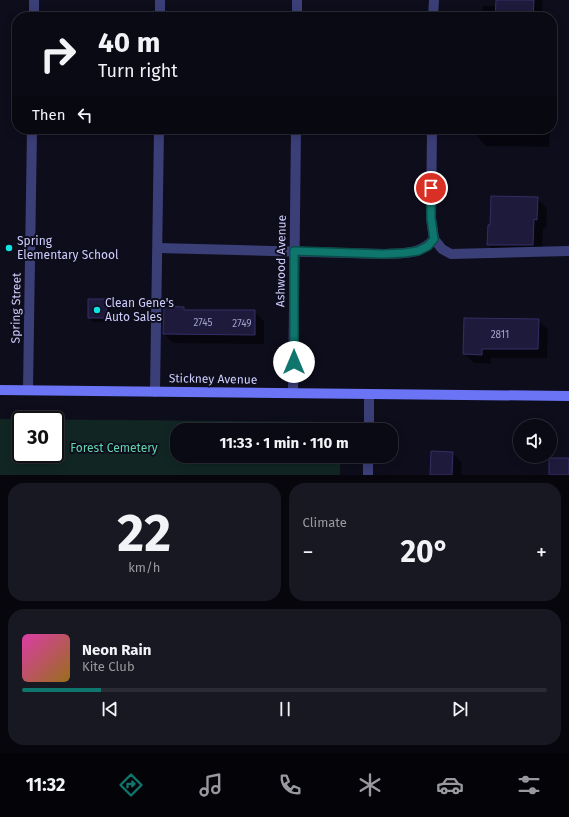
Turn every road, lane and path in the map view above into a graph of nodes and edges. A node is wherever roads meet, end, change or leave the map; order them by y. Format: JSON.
{"nodes":[{"id":1,"x":34,"y":0,"type":"edge"},
{"id":2,"x":160,"y":0,"type":"edge"},
{"id":3,"x":297,"y":0,"type":"edge"},
{"id":4,"x":434,"y":0,"type":"edge"},
{"id":5,"x":34,"y":12,"type":"edge"},
{"id":6,"x":160,"y":12,"type":"edge"},
{"id":7,"x":297,"y":12,"type":"edge"},
{"id":8,"x":433,"y":12,"type":"edge"},
{"id":9,"x":32,"y":134,"type":"edge"},
{"id":10,"x":159,"y":134,"type":"edge"},
{"id":11,"x":296,"y":134,"type":"edge"},
{"id":12,"x":432,"y":134,"type":"edge"},
{"id":13,"x":434,"y":239,"type":"junction"},
{"id":14,"x":158,"y":248,"type":"junction"},
{"id":15,"x":294,"y":251,"type":"junction"},
{"id":16,"x":569,"y":251,"type":"edge"},
{"id":17,"x":0,"y":390,"type":"edge"},
{"id":18,"x":28,"y":390,"type":"junction"},
{"id":19,"x":155,"y":392,"type":"junction"},
{"id":20,"x":293,"y":393,"type":"junction"},
{"id":21,"x":369,"y":394,"type":"junction"},
{"id":22,"x":569,"y":396,"type":"edge"},
{"id":23,"x":369,"y":423,"type":"edge"},
{"id":24,"x":368,"y":463,"type":"edge"},
{"id":25,"x":368,"y":475,"type":"edge"}],
"edges":[{"from":1,"to":5,"type":"street"},
{"from":2,"to":6,"type":"street"},
{"from":3,"to":7,"type":"street"},
{"from":4,"to":8,"type":"street"},
{"from":9,"to":18,"type":"street","name":"Spring Street"},
{"from":10,"to":14,"type":"street"},
{"from":11,"to":15,"type":"street","name":"Ashwood Avenue"},
{"from":12,"to":13,"type":"street"},
{"from":13,"to":15,"type":"street"},
{"from":13,"to":16,"type":"street"},
{"from":14,"to":15,"type":"street"},
{"from":14,"to":19,"type":"street"},
{"from":15,"to":20,"type":"street","name":"Ashwood Avenue"},
{"from":17,"to":18,"type":"street","name":"Stickney Avenue"},
{"from":18,"to":19,"type":"street","name":"Stickney Avenue"},
{"from":19,"to":20,"type":"street","name":"Stickney Avenue"},
{"from":20,"to":21,"type":"street","name":"Stickney Avenue"},
{"from":21,"to":22,"type":"street","name":"Stickney Avenue"},
{"from":21,"to":23,"type":"street"},
{"from":24,"to":25,"type":"street"}]}
